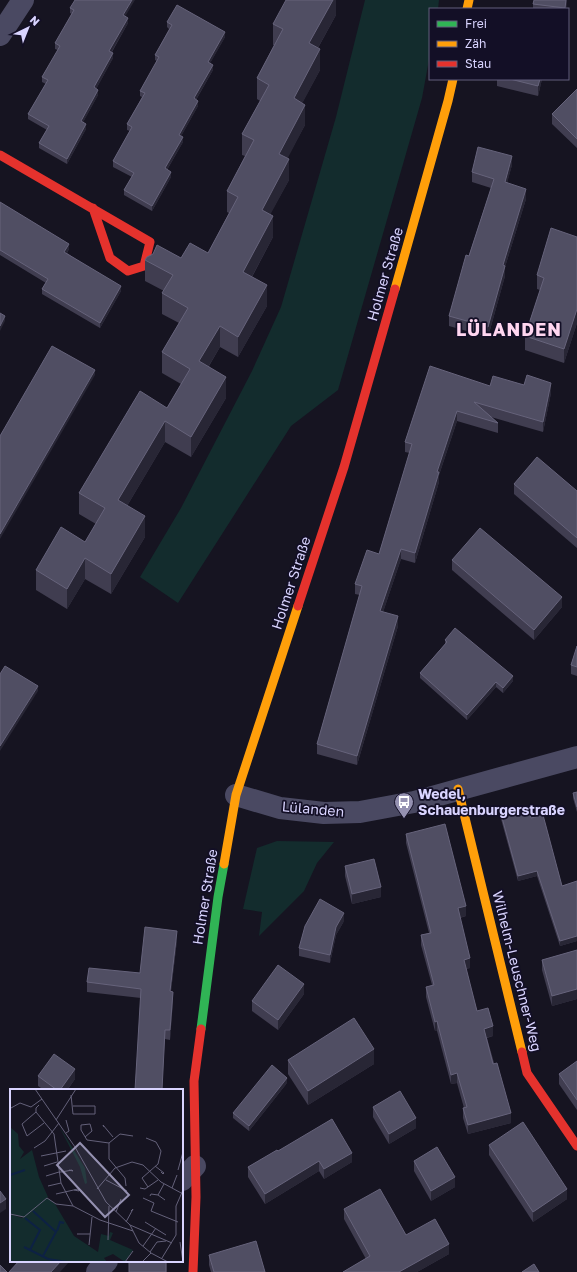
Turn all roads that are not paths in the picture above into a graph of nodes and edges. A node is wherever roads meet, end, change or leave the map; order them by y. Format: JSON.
{"nodes":[{"id":1,"x":23,"y":0,"type":"edge"},
{"id":2,"x":0,"y":35,"type":"edge"},
{"id":3,"x":453,"y":80,"type":"edge"},
{"id":4,"x":0,"y":155,"type":"edge"},
{"id":5,"x":93,"y":208,"type":"junction"},
{"id":6,"x":577,"y":757,"type":"edge"},
{"id":7,"x":458,"y":790,"type":"junction"},
{"id":8,"x":236,"y":796,"type":"junction"},
{"id":9,"x":577,"y":1146,"type":"edge"},
{"id":10,"x":188,"y":1173,"type":"edge"},
{"id":11,"x":106,"y":1262,"type":"edge"},
{"id":12,"x":97,"y":1272,"type":"edge"},
{"id":13,"x":193,"y":1272,"type":"edge"}],
"edges":[{"from":1,"to":2,"type":"street"},
{"from":3,"to":8,"type":"main road","name":"Holmer Straße"},
{"from":4,"to":5,"type":"main road"},
{"from":5,"to":5,"type":"main road"},
{"from":6,"to":7,"type":"street","name":"Lülanden"},
{"from":7,"to":8,"type":"street","name":"Lülanden"},
{"from":7,"to":9,"type":"main road","name":"Wilhelm-Leuschner-Weg"},
{"from":8,"to":10,"type":"main road","name":"Holmer Straße"},
{"from":10,"to":13,"type":"main road","name":"Holmer Straße"},
{"from":11,"to":12,"type":"street"}]}
